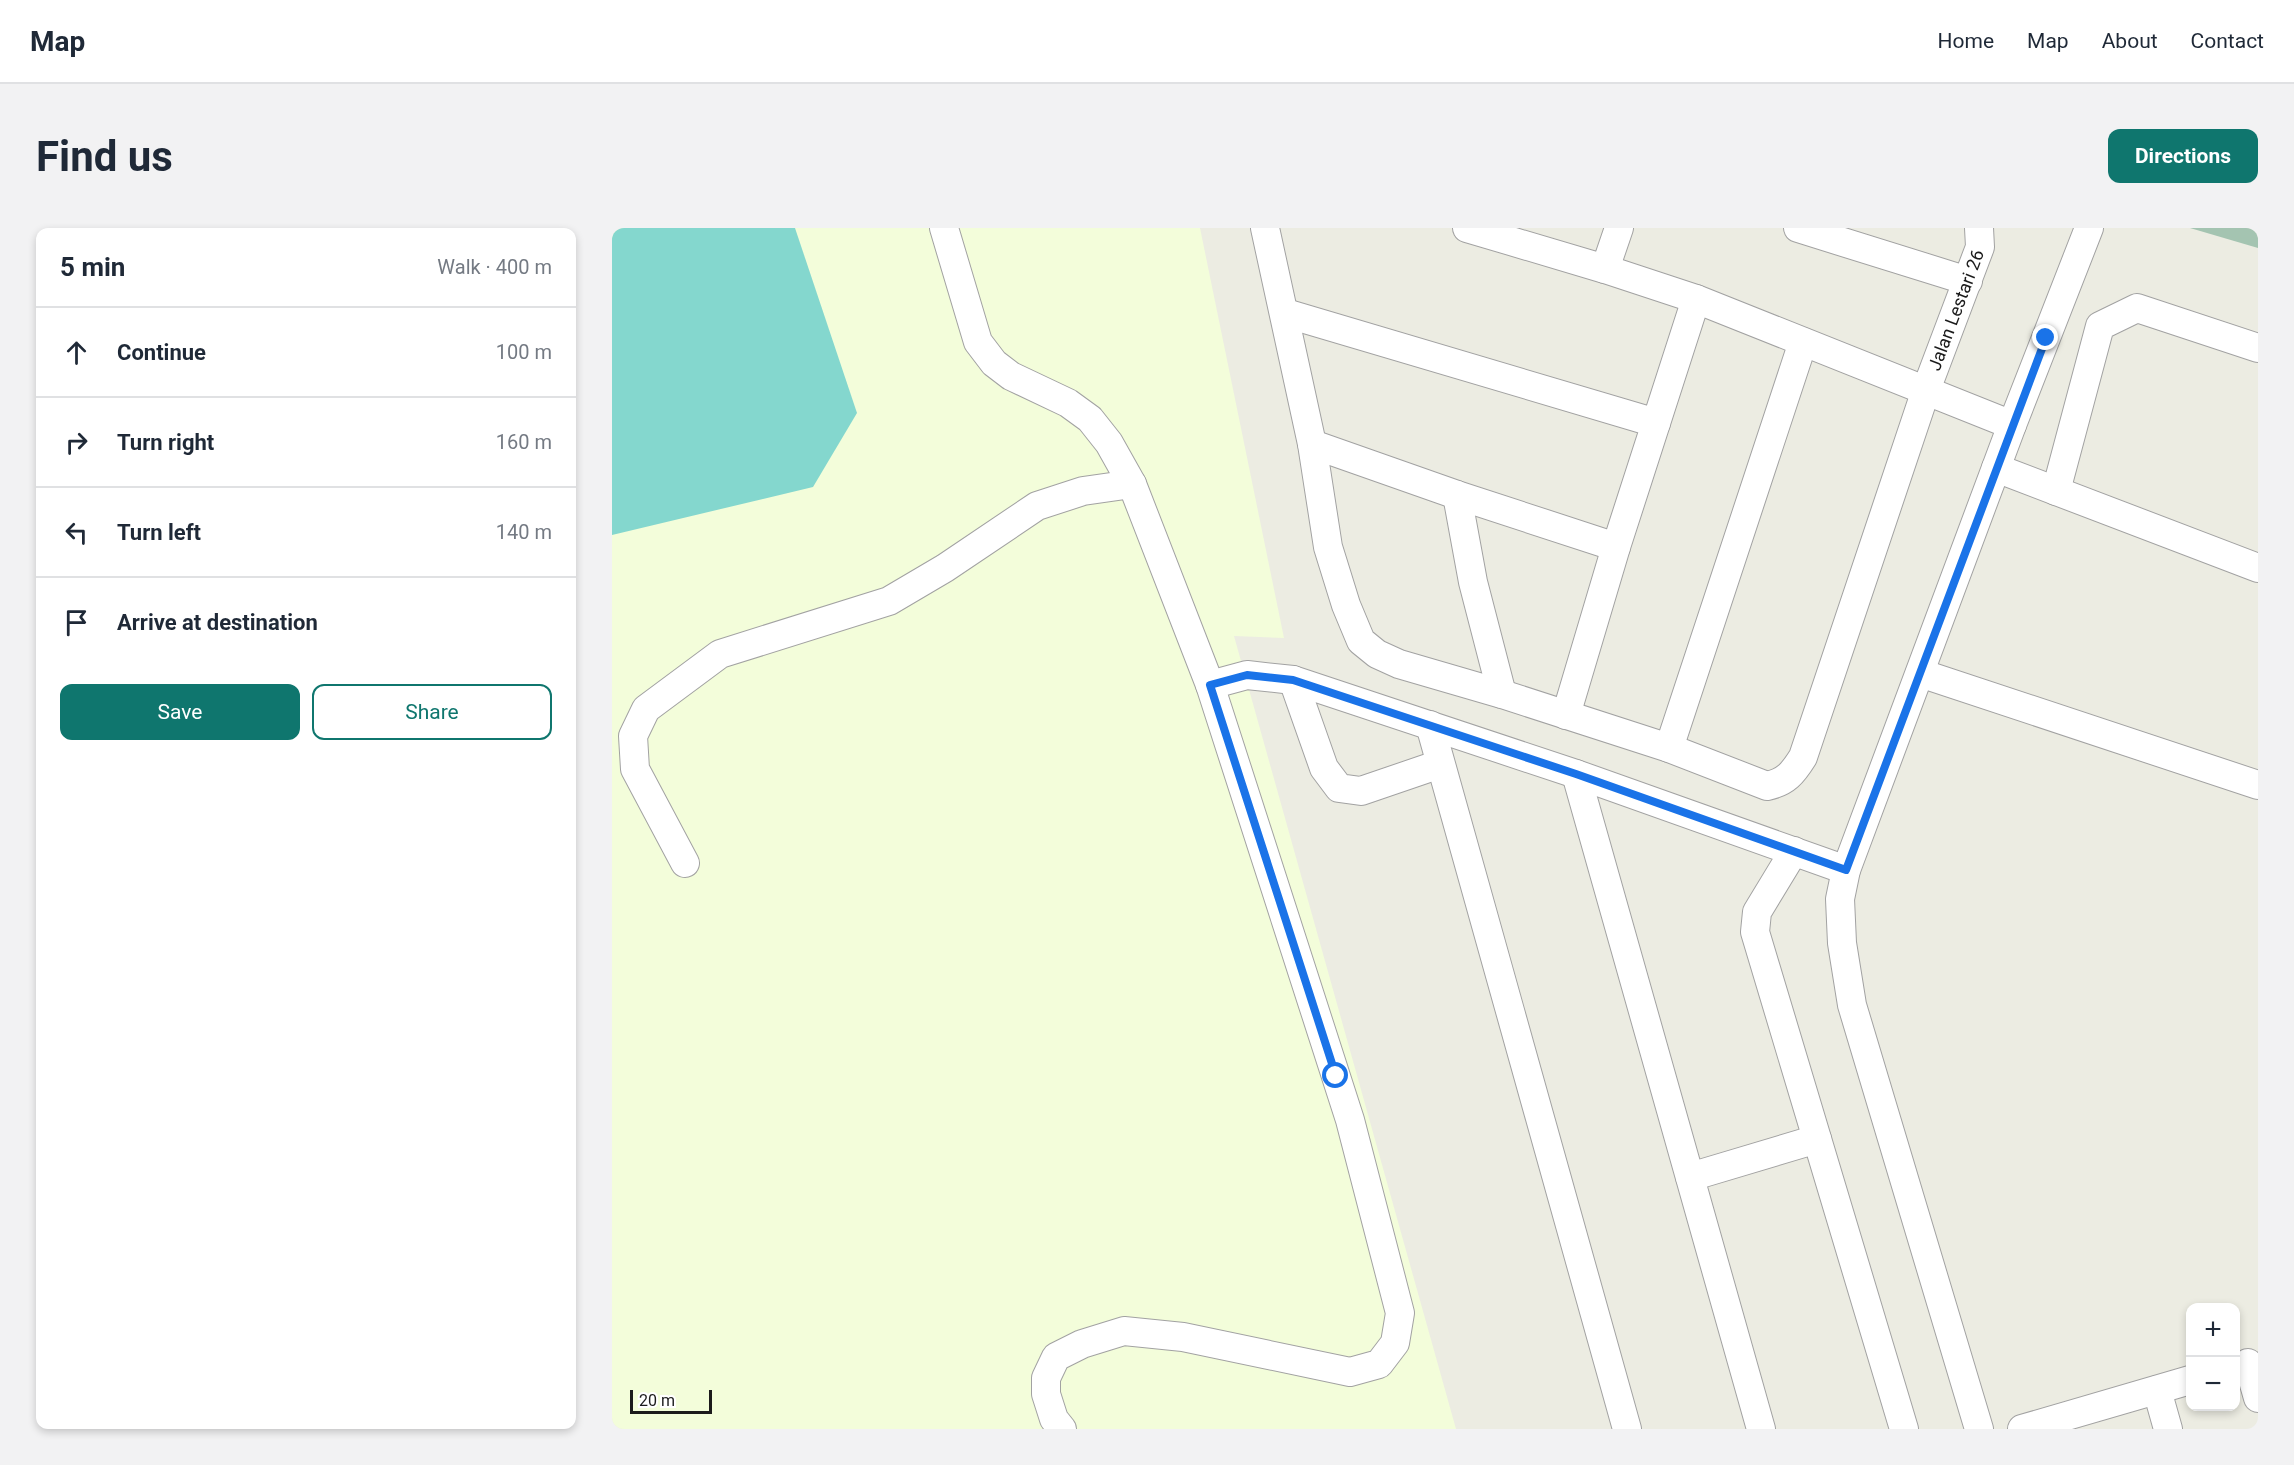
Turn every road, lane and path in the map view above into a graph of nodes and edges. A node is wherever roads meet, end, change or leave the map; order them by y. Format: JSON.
{"nodes":[{"id":1,"x":944,"y":228,"type":"edge"},
{"id":2,"x":1265,"y":228,"type":"edge"},
{"id":3,"x":1467,"y":228,"type":"edge"},
{"id":4,"x":1619,"y":228,"type":"edge"},
{"id":5,"x":1798,"y":228,"type":"edge"},
{"id":6,"x":1979,"y":228,"type":"edge"},
{"id":7,"x":2089,"y":228,"type":"edge"},
{"id":8,"x":1605,"y":269,"type":"junction"},
{"id":9,"x":1968,"y":282,"type":"junction"},
{"id":10,"x":1696,"y":299,"type":"junction"},
{"id":11,"x":1285,"y":313,"type":"junction"},
{"id":12,"x":1803,"y":342,"type":"junction"},
{"id":13,"x":2258,"y":348,"type":"edge"},
{"id":14,"x":1926,"y":390,"type":"junction"},
{"id":15,"x":1656,"y":423,"type":"junction"},
{"id":16,"x":2012,"y":425,"type":"junction"},
{"id":17,"x":1312,"y":444,"type":"junction"},
{"id":18,"x":1996,"y":468,"type":"junction"},
{"id":19,"x":1132,"y":484,"type":"junction"},
{"id":20,"x":2056,"y":491,"type":"junction"},
{"id":21,"x":1457,"y":495,"type":"junction"},
{"id":22,"x":1616,"y":547,"type":"junction"},
{"id":23,"x":2258,"y":568,"type":"edge"},
{"id":24,"x":1920,"y":673,"type":"junction"},
{"id":25,"x":1293,"y":680,"type":"junction"},
{"id":26,"x":1210,"y":685,"type":"junction"},
{"id":27,"x":1503,"y":694,"type":"junction"},
{"id":28,"x":1566,"y":715,"type":"junction"},
{"id":29,"x":1430,"y":725,"type":"junction"},
{"id":30,"x":1669,"y":748,"type":"junction"},
{"id":31,"x":1440,"y":764,"type":"junction"},
{"id":32,"x":1576,"y":774,"type":"junction"},
{"id":33,"x":2258,"y":784,"type":"edge"},
{"id":34,"x":1794,"y":851,"type":"junction"},
{"id":35,"x":685,"y":863,"type":"dead end"},
{"id":36,"x":1846,"y":870,"type":"junction"},
{"id":37,"x":1817,"y":1139,"type":"junction"},
{"id":38,"x":1690,"y":1177,"type":"junction"},
{"id":39,"x":2247,"y":1363,"type":"edge"},
{"id":40,"x":2186,"y":1381,"type":"edge"},
{"id":41,"x":2157,"y":1390,"type":"junction"},
{"id":42,"x":2258,"y":1398,"type":"edge"},
{"id":43,"x":2051,"y":1425,"type":"edge"},
{"id":44,"x":1062,"y":1429,"type":"edge"},
{"id":45,"x":1628,"y":1429,"type":"edge"},
{"id":46,"x":1761,"y":1429,"type":"edge"},
{"id":47,"x":1904,"y":1429,"type":"edge"},
{"id":48,"x":1979,"y":1429,"type":"edge"},
{"id":49,"x":2022,"y":1429,"type":"edge"},
{"id":50,"x":2168,"y":1429,"type":"edge"}],
"edges":[{"from":1,"to":19,"type":"street"},
{"from":2,"to":11,"type":"street"},
{"from":3,"to":8,"type":"street"},
{"from":4,"to":8,"type":"street"},
{"from":5,"to":9,"type":"street"},
{"from":6,"to":9,"type":"street","name":"Jalan Lestari 26"},
{"from":7,"to":16,"type":"street"},
{"from":8,"to":10,"type":"street"},
{"from":9,"to":14,"type":"street","name":"Jalan Lestari 26"},
{"from":10,"to":12,"type":"street"},
{"from":10,"to":15,"type":"street"},
{"from":11,"to":15,"type":"street"},
{"from":11,"to":17,"type":"street"},
{"from":12,"to":14,"type":"street"},
{"from":12,"to":30,"type":"street"},
{"from":13,"to":20,"type":"street"},
{"from":14,"to":16,"type":"street"},
{"from":14,"to":30,"type":"street","name":"Jalan Lestari 26"},
{"from":15,"to":22,"type":"street"},
{"from":16,"to":18,"type":"street"},
{"from":17,"to":21,"type":"street"},
{"from":17,"to":27,"type":"street"},
{"from":18,"to":20,"type":"street"},
{"from":18,"to":24,"type":"street"},
{"from":19,"to":26,"type":"street"},
{"from":19,"to":35,"type":"street"},
{"from":20,"to":23,"type":"street"},
{"from":21,"to":22,"type":"street"},
{"from":21,"to":27,"type":"street"},
{"from":22,"to":28,"type":"street"},
{"from":24,"to":33,"type":"street"},
{"from":24,"to":36,"type":"street"},
{"from":25,"to":26,"type":"street"},
{"from":25,"to":29,"type":"street"},
{"from":25,"to":31,"type":"street"},
{"from":26,"to":44,"type":"street"},
{"from":27,"to":28,"type":"street"},
{"from":28,"to":30,"type":"street"},
{"from":29,"to":31,"type":"street"},
{"from":29,"to":32,"type":"street"},
{"from":31,"to":45,"type":"street"},
{"from":32,"to":34,"type":"street"},
{"from":32,"to":38,"type":"street"},
{"from":34,"to":36,"type":"street"},
{"from":34,"to":37,"type":"street"},
{"from":36,"to":48,"type":"street"},
{"from":37,"to":38,"type":"street"},
{"from":37,"to":47,"type":"street"},
{"from":38,"to":46,"type":"street"},
{"from":39,"to":42,"type":"street"},
{"from":40,"to":41,"type":"street"},
{"from":41,"to":43,"type":"street"},
{"from":41,"to":50,"type":"street"},
{"from":43,"to":49,"type":"street"}]}
